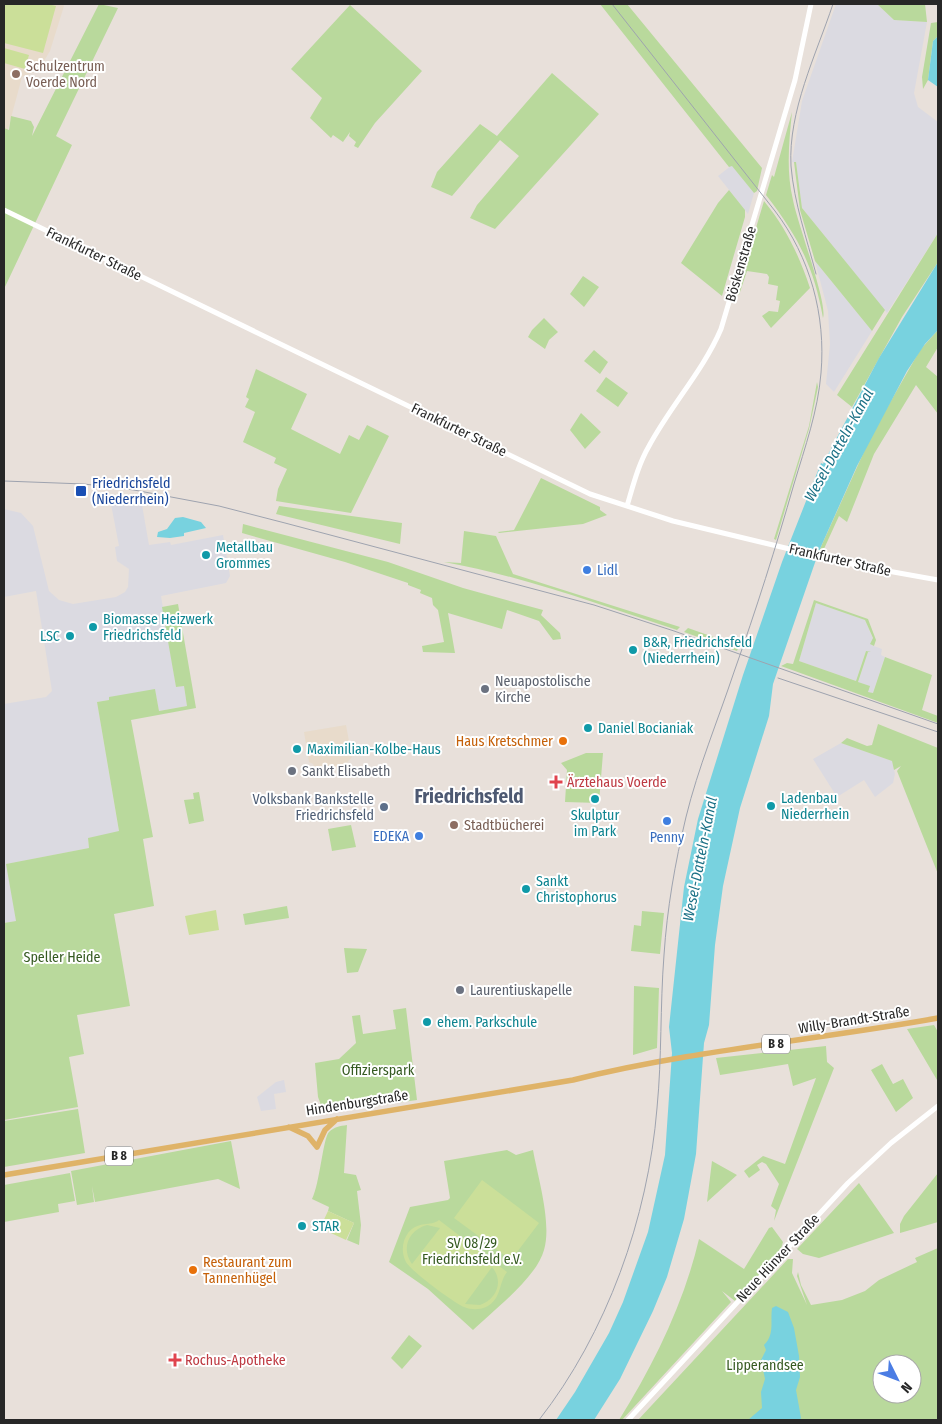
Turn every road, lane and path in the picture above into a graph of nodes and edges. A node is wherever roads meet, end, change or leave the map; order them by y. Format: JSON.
{"nodes":[{"id":1,"x":811,"y":4,"type":"edge"},
{"id":2,"x":4,"y":210,"type":"edge"},
{"id":3,"x":627,"y":506,"type":"junction"},
{"id":4,"x":938,"y":580,"type":"edge"},
{"id":5,"x":938,"y":1018,"type":"edge"},
{"id":6,"x":715,"y":1053,"type":"joint"},
{"id":7,"x":938,"y":1106,"type":"edge"},
{"id":8,"x":337,"y":1119,"type":"junction"},
{"id":9,"x":290,"y":1127,"type":"junction"},
{"id":10,"x":4,"y":1176,"type":"edge"},
{"id":11,"x":628,"y":1420,"type":"edge"}],
"edges":[{"from":1,"to":3,"type":"main road","name":"Böskenstraße"},
{"from":2,"to":3,"type":"main road","name":"Frankfurter Straße"},
{"from":3,"to":4,"type":"main road","name":"Frankfurter Straße"},
{"from":5,"to":6,"type":"main road","name":"Willy-Brandt-Straße","number":"B 8"},
{"from":6,"to":8,"type":"main road","name":"Hindenburgstraße","number":"B 8"},
{"from":7,"to":11,"type":"main road","name":"Neue Hünxer Straße"},
{"from":8,"to":9,"type":"main road","name":"Hindenburgstraße","number":"B 8"},
{"from":8,"to":9,"type":"main road"},
{"from":9,"to":10,"type":"main road","name":"Hindenburgstraße","number":"B 8"}]}
